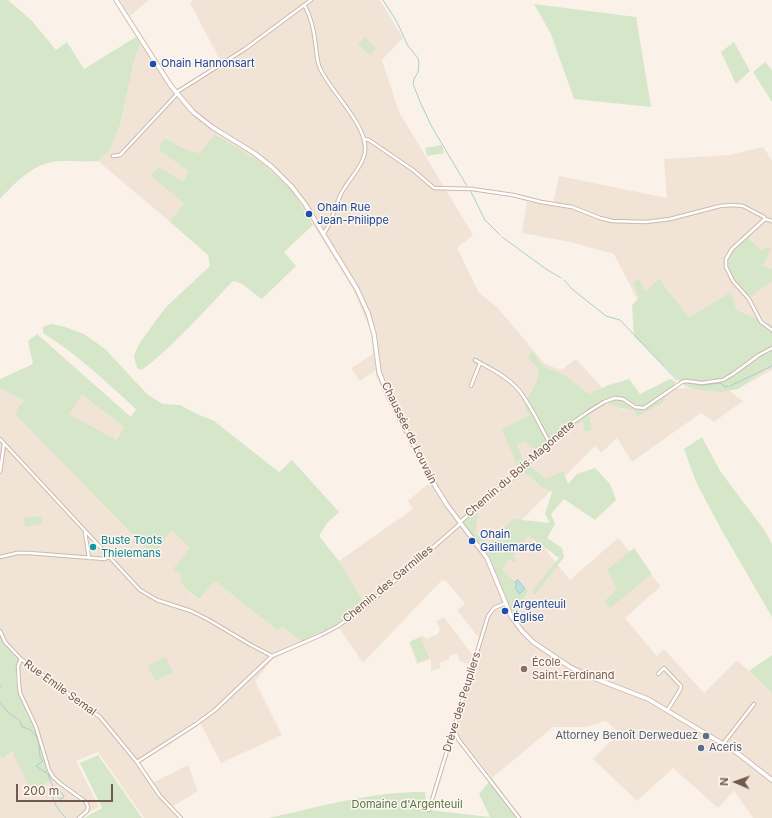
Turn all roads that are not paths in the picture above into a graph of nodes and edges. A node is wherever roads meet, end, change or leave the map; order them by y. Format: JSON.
{"nodes":[{"id":1,"x":116,"y":0,"type":"edge"},
{"id":2,"x":311,"y":0,"type":"edge"},
{"id":3,"x":305,"y":6,"type":"junction"},
{"id":4,"x":177,"y":93,"type":"junction"},
{"id":5,"x":364,"y":139,"type":"junction"},
{"id":6,"x":113,"y":156,"type":"dead end"},
{"id":7,"x":765,"y":219,"type":"junction"},
{"id":8,"x":772,"y":220,"type":"edge"},
{"id":9,"x":323,"y":234,"type":"junction"},
{"id":10,"x":772,"y":330,"type":"edge"},
{"id":11,"x":772,"y":348,"type":"edge"},
{"id":12,"x":475,"y":360,"type":"dead end"},
{"id":13,"x":480,"y":363,"type":"junction"},
{"id":14,"x":471,"y":386,"type":"dead end"},
{"id":15,"x":0,"y":439,"type":"edge"},
{"id":16,"x":549,"y":442,"type":"junction"},
{"id":17,"x":4,"y":444,"type":"junction"},
{"id":18,"x":0,"y":472,"type":"edge"},
{"id":19,"x":460,"y":522,"type":"junction"},
{"id":20,"x":85,"y":531,"type":"junction"},
{"id":21,"x":0,"y":557,"type":"edge"},
{"id":22,"x":109,"y":557,"type":"junction"},
{"id":23,"x":89,"y":558,"type":"junction"},
{"id":24,"x":506,"y":603,"type":"junction"},
{"id":25,"x":0,"y":631,"type":"edge"},
{"id":26,"x":553,"y":655,"type":"junction"},
{"id":27,"x":272,"y":656,"type":"junction"},
{"id":28,"x":21,"y":659,"type":"junction"},
{"id":29,"x":551,"y":661,"type":"dead end"},
{"id":30,"x":658,"y":674,"type":"dead end"},
{"id":31,"x":754,"y":704,"type":"dead end"},
{"id":32,"x":667,"y":711,"type":"junction"},
{"id":33,"x":454,"y":728,"type":"junction"},
{"id":34,"x":723,"y":744,"type":"junction"},
{"id":35,"x":137,"y":762,"type":"junction"},
{"id":36,"x":772,"y":780,"type":"edge"},
{"id":37,"x":429,"y":810,"type":"dead end"},
{"id":38,"x":79,"y":818,"type":"edge"},
{"id":39,"x":181,"y":818,"type":"edge"},
{"id":40,"x":519,"y":818,"type":"edge"}],
"edges":[{"from":1,"to":4,"type":"main road","name":"Chaussée de Louvain"},
{"from":2,"to":3,"type":"street"},
{"from":3,"to":4,"type":"street"},
{"from":3,"to":5,"type":"street"},
{"from":4,"to":6,"type":"street"},
{"from":4,"to":9,"type":"main road","name":"Chaussée de Louvain"},
{"from":5,"to":7,"type":"street"},
{"from":5,"to":9,"type":"street"},
{"from":7,"to":8,"type":"street"},
{"from":7,"to":10,"type":"street"},
{"from":9,"to":19,"type":"main road","name":"Chaussée de Louvain"},
{"from":11,"to":16,"type":"street","name":"Chemin du Bois Magonette"},
{"from":12,"to":13,"type":"street"},
{"from":13,"to":14,"type":"street"},
{"from":13,"to":16,"type":"street"},
{"from":15,"to":17,"type":"street"},
{"from":16,"to":19,"type":"street","name":"Chemin du Bois Magonette"},
{"from":17,"to":18,"type":"street"},
{"from":17,"to":20,"type":"street"},
{"from":19,"to":24,"type":"main road","name":"Chaussée de Louvain"},
{"from":19,"to":27,"type":"street","name":"Chemin des Garmilles"},
{"from":20,"to":22,"type":"street"},
{"from":20,"to":23,"type":"street"},
{"from":21,"to":23,"type":"street"},
{"from":22,"to":23,"type":"street"},
{"from":22,"to":27,"type":"street"},
{"from":24,"to":26,"type":"main road","name":"Chaussée de Louvain"},
{"from":24,"to":33,"type":"street","name":"Drève des Peupliers"},
{"from":25,"to":28,"type":"street","name":"Rue Emile Semal"},
{"from":26,"to":29,"type":"street"},
{"from":26,"to":32,"type":"main road","name":"Chaussée de Louvain"},
{"from":27,"to":35,"type":"street","name":"Chemin des Garmilles"},
{"from":28,"to":35,"type":"street","name":"Rue Emile Semal"},
{"from":28,"to":38,"type":"street"},
{"from":30,"to":32,"type":"street"},
{"from":31,"to":34,"type":"street"},
{"from":32,"to":34,"type":"main road","name":"Chaussée de Louvain"},
{"from":33,"to":37,"type":"street","name":"Drève des Peupliers"},
{"from":33,"to":40,"type":"street"},
{"from":34,"to":36,"type":"main road","name":"Chaussée de Louvain"},
{"from":35,"to":39,"type":"street","name":"Rue Emile Semal"}]}
